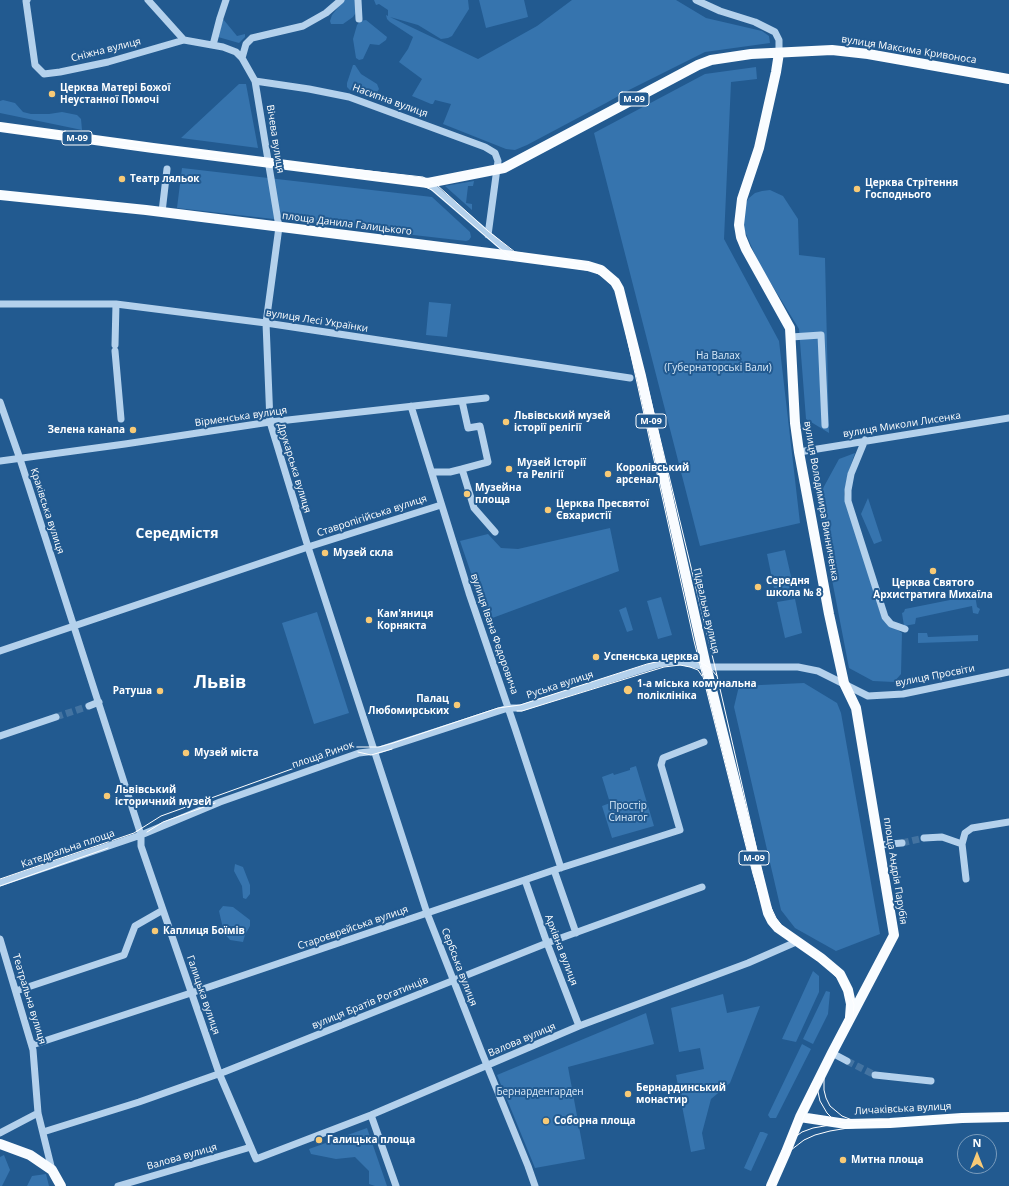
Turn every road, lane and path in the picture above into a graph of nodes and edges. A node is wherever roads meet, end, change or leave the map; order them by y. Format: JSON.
{"nodes":[{"id":1,"x":27,"y":0,"type":"edge"},
{"id":2,"x":148,"y":0,"type":"edge"},
{"id":3,"x":226,"y":0,"type":"edge"},
{"id":4,"x":341,"y":0,"type":"edge"},
{"id":5,"x":358,"y":0,"type":"edge"},
{"id":6,"x":696,"y":0,"type":"edge"},
{"id":7,"x":359,"y":19,"type":"dead end"},
{"id":8,"x":184,"y":40,"type":"junction"},
{"id":9,"x":213,"y":45,"type":"junction"},
{"id":10,"x":779,"y":53,"type":"junction"},
{"id":11,"x":242,"y":58,"type":"junction"},
{"id":12,"x":1009,"y":79,"type":"edge"},
{"id":13,"x":255,"y":81,"type":"junction"},
{"id":14,"x":0,"y":127,"type":"edge"},
{"id":15,"x":268,"y":163,"type":"junction"},
{"id":16,"x":167,"y":169,"type":"dead end"},
{"id":17,"x":497,"y":170,"type":"junction"},
{"id":18,"x":428,"y":183,"type":"junction"},
{"id":19,"x":0,"y":196,"type":"edge"},
{"id":20,"x":162,"y":212,"type":"junction"},
{"id":21,"x":279,"y":227,"type":"junction"},
{"id":22,"x":488,"y":235,"type":"junction"},
{"id":23,"x":513,"y":256,"type":"junction"},
{"id":24,"x":0,"y":304,"type":"edge"},
{"id":25,"x":116,"y":304,"type":"junction"},
{"id":26,"x":266,"y":323,"type":"junction"},
{"id":27,"x":790,"y":337,"type":"junction"},
{"id":28,"x":630,"y":378,"type":"dead end"},
{"id":29,"x":486,"y":398,"type":"dead end"},
{"id":30,"x":462,"y":401,"type":"junction"},
{"id":31,"x":0,"y":402,"type":"edge"},
{"id":32,"x":412,"y":406,"type":"junction"},
{"id":33,"x":1009,"y":418,"type":"edge"},
{"id":34,"x":121,"y":419,"type":"dead end"},
{"id":35,"x":270,"y":422,"type":"junction"},
{"id":36,"x":825,"y":425,"type":"dead end"},
{"id":37,"x":865,"y":440,"type":"junction"},
{"id":38,"x":799,"y":452,"type":"junction"},
{"id":39,"x":20,"y":459,"type":"junction"},
{"id":40,"x":0,"y":461,"type":"edge"},
{"id":41,"x":462,"y":469,"type":"junction"},
{"id":42,"x":432,"y":472,"type":"junction"},
{"id":43,"x":441,"y":505,"type":"junction"},
{"id":44,"x":495,"y":532,"type":"dead end"},
{"id":45,"x":308,"y":547,"type":"junction"},
{"id":46,"x":74,"y":626,"type":"junction"},
{"id":47,"x":905,"y":629,"type":"dead end"},
{"id":48,"x":0,"y":651,"type":"edge"},
{"id":49,"x":706,"y":667,"type":"junction"},
{"id":50,"x":1009,"y":672,"type":"edge"},
{"id":51,"x":844,"y":683,"type":"junction"},
{"id":52,"x":99,"y":702,"type":"junction"},
{"id":53,"x":89,"y":706,"type":"tunnel mouth"},
{"id":54,"x":508,"y":708,"type":"junction"},
{"id":55,"x":56,"y":717,"type":"tunnel mouth"},
{"id":56,"x":0,"y":736,"type":"edge"},
{"id":57,"x":704,"y":742,"type":"dead end"},
{"id":58,"x":376,"y":752,"type":"junction"},
{"id":59,"x":1009,"y":822,"type":"edge"},
{"id":60,"x":141,"y":835,"type":"junction"},
{"id":61,"x":924,"y":838,"type":"tunnel mouth"},
{"id":62,"x":902,"y":843,"type":"tunnel mouth"},
{"id":63,"x":962,"y":844,"type":"junction"},
{"id":64,"x":879,"y":845,"type":"junction"},
{"id":65,"x":558,"y":869,"type":"junction"},
{"id":66,"x":966,"y":879,"type":"dead end"},
{"id":67,"x":525,"y":880,"type":"junction"},
{"id":68,"x":0,"y":883,"type":"edge"},
{"id":69,"x":702,"y":887,"type":"dead end"},
{"id":70,"x":164,"y":910,"type":"junction"},
{"id":71,"x":428,"y":913,"type":"junction"},
{"id":72,"x":576,"y":933,"type":"junction"},
{"id":73,"x":0,"y":939,"type":"edge"},
{"id":74,"x":796,"y":942,"type":"junction"},
{"id":75,"x":547,"y":943,"type":"junction"},
{"id":76,"x":454,"y":980,"type":"junction"},
{"id":77,"x":16,"y":991,"type":"junction"},
{"id":78,"x":191,"y":993,"type":"junction"},
{"id":79,"x":850,"y":1017,"type":"junction"},
{"id":80,"x":579,"y":1026,"type":"junction"},
{"id":81,"x":32,"y":1045,"type":"junction"},
{"id":82,"x":832,"y":1053,"type":"junction"},
{"id":83,"x":847,"y":1061,"type":"tunnel mouth"},
{"id":84,"x":487,"y":1066,"type":"junction"},
{"id":85,"x":220,"y":1073,"type":"junction"},
{"id":86,"x":875,"y":1075,"type":"tunnel mouth"},
{"id":87,"x":931,"y":1081,"type":"dead end"},
{"id":88,"x":38,"y":1113,"type":"junction"},
{"id":89,"x":371,"y":1115,"type":"junction"},
{"id":90,"x":800,"y":1117,"type":"junction"},
{"id":91,"x":1009,"y":1117,"type":"edge"},
{"id":92,"x":43,"y":1132,"type":"junction"},
{"id":93,"x":0,"y":1133,"type":"edge"},
{"id":94,"x":0,"y":1144,"type":"edge"},
{"id":95,"x":252,"y":1147,"type":"junction"},
{"id":96,"x":256,"y":1159,"type":"joint"},
{"id":97,"x":52,"y":1170,"type":"junction"},
{"id":98,"x":61,"y":1186,"type":"edge"},
{"id":99,"x":118,"y":1186,"type":"edge"},
{"id":100,"x":396,"y":1186,"type":"edge"},
{"id":101,"x":535,"y":1186,"type":"edge"},
{"id":102,"x":771,"y":1186,"type":"edge"}],
"edges":[{"from":1,"to":8,"type":"street","name":"Сніжна вулиця"},
{"from":2,"to":8,"type":"street"},
{"from":3,"to":9,"type":"street"},
{"from":4,"to":11,"type":"street"},
{"from":5,"to":7,"type":"street"},
{"from":6,"to":10,"type":"street"},
{"from":8,"to":9,"type":"street"},
{"from":9,"to":11,"type":"street"},
{"from":10,"to":12,"type":"main road","name":"вулиця Максима Кривоноса"},
{"from":10,"to":17,"type":"main road","name":"вулиця Максима Кривоноса","number":"М-09"},
{"from":10,"to":27,"type":"main road","name":"вулиця Володимира Винниченка"},
{"from":11,"to":13,"type":"street","name":"Вічева вулиця"},
{"from":13,"to":15,"type":"street","name":"Вічева вулиця"},
{"from":13,"to":17,"type":"street","name":"Насипна вулиця"},
{"from":14,"to":15,"type":"main road","number":"М-09"},
{"from":15,"to":18,"type":"main road","number":"М-09"},
{"from":15,"to":21,"type":"street","name":"Вічева вулиця"},
{"from":16,"to":20,"type":"street"},
{"from":17,"to":18,"type":"main road","number":"М-09"},
{"from":17,"to":22,"type":"street"},
{"from":18,"to":22,"type":"street"},
{"from":19,"to":20,"type":"main road","name":"площа Данила Галицького","number":"М-09"},
{"from":20,"to":21,"type":"main road","name":"площа Данила Галицького","number":"М-09"},
{"from":21,"to":23,"type":"main road","name":"площа Данила Галицького","number":"М-09"},
{"from":21,"to":26,"type":"street","name":"Друкарська вулиця"},
{"from":22,"to":23,"type":"street"},
{"from":23,"to":49,"type":"main road","name":"Підвальна вулиця","number":"М-09"},
{"from":24,"to":25,"type":"street","name":"вулиця Лесі Українки"},
{"from":25,"to":26,"type":"street","name":"вулиця Лесі Українки"},
{"from":25,"to":34,"type":"street"},
{"from":26,"to":28,"type":"street","name":"вулиця Лесі Українки"},
{"from":26,"to":35,"type":"street","name":"Друкарська вулиця"},
{"from":27,"to":36,"type":"street"},
{"from":27,"to":38,"type":"main road","name":"вулиця Володимира Винниченка"},
{"from":29,"to":30,"type":"street","name":"Вірменська вулиця"},
{"from":30,"to":32,"type":"street","name":"Вірменська вулиця"},
{"from":30,"to":41,"type":"street"},
{"from":31,"to":39,"type":"street","name":"Краківська вулиця"},
{"from":32,"to":35,"type":"street","name":"Вірменська вулиця"},
{"from":32,"to":42,"type":"street","name":"вулиця Івана Федоровича"},
{"from":33,"to":37,"type":"street","name":"вулиця Миколи Лисенка"},
{"from":35,"to":39,"type":"street","name":"Вірменська вулиця"},
{"from":35,"to":45,"type":"street","name":"Друкарська вулиця"},
{"from":37,"to":38,"type":"street","name":"вулиця Миколи Лисенка"},
{"from":37,"to":47,"type":"street"},
{"from":38,"to":51,"type":"main road","name":"вулиця Володимира Винниченка","number":"М-09"},
{"from":39,"to":40,"type":"street","name":"Вірменська вулиця"},
{"from":39,"to":46,"type":"street","name":"Краківська вулиця"},
{"from":41,"to":42,"type":"street"},
{"from":41,"to":44,"type":"street"},
{"from":42,"to":43,"type":"street","name":"вулиця Івана Федоровича"},
{"from":43,"to":45,"type":"street","name":"Ставропігійська вулиця"},
{"from":43,"to":54,"type":"street","name":"вулиця Івана Федоровича"},
{"from":45,"to":46,"type":"street"},
{"from":45,"to":58,"type":"street"},
{"from":46,"to":48,"type":"street"},
{"from":46,"to":52,"type":"street"},
{"from":49,"to":51,"type":"street"},
{"from":49,"to":54,"type":"street","name":"Руська вулиця"},
{"from":49,"to":74,"type":"main road","name":"Підвальна вулиця","number":"М-09"},
{"from":50,"to":51,"type":"street","name":"вулиця Просвіти"},
{"from":51,"to":64,"type":"main road","name":"площа Андрія Парубія","number":"М-09"},
{"from":52,"to":53,"type":"street"},
{"from":52,"to":60,"type":"street"},
{"from":54,"to":58,"type":"street","name":"Руська вулиця"},
{"from":54,"to":65,"type":"street","name":"вулиця Івана Федоровича"},
{"from":55,"to":56,"type":"street"},
{"from":57,"to":65,"type":"street","name":"Староєврейська вулиця"},
{"from":58,"to":60,"type":"street","name":"площа Ринок"},
{"from":58,"to":71,"type":"street","name":"Сербська вулиця"},
{"from":59,"to":63,"type":"street"},
{"from":60,"to":68,"type":"street","name":"Катедральна площа"},
{"from":60,"to":70,"type":"street","name":"Галицька вулиця"},
{"from":61,"to":63,"type":"street"},
{"from":62,"to":64,"type":"street"},
{"from":63,"to":66,"type":"street"},
{"from":64,"to":79,"type":"main road","name":"площа Андрія Парубія","number":"М-09"},
{"from":65,"to":67,"type":"street","name":"Староєврейська вулиця"},
{"from":65,"to":72,"type":"street","name":"вулиця Івана Федоровича"},
{"from":67,"to":71,"type":"street","name":"Староєврейська вулиця"},
{"from":67,"to":75,"type":"street","name":"Архівна вулиця"},
{"from":69,"to":72,"type":"street","name":"вулиця Братів Рогатинців"},
{"from":70,"to":77,"type":"street"},
{"from":70,"to":78,"type":"street","name":"Галицька вулиця"},
{"from":71,"to":76,"type":"street","name":"Сербська вулиця"},
{"from":71,"to":78,"type":"street","name":"Староєврейська вулиця"},
{"from":72,"to":75,"type":"street","name":"вулиця Братів Рогатинців"},
{"from":73,"to":77,"type":"street","name":"Театральна вулиця"},
{"from":74,"to":79,"type":"main road","name":"Підвальна вулиця","number":"М-09"},
{"from":74,"to":80,"type":"street","name":"Валова вулиця"},
{"from":75,"to":76,"type":"street","name":"вулиця Братів Рогатинців"},
{"from":75,"to":80,"type":"street","name":"Архівна вулиця"},
{"from":76,"to":84,"type":"street","name":"Сербська вулиця"},
{"from":76,"to":85,"type":"street","name":"вулиця Братів Рогатинців"},
{"from":77,"to":81,"type":"street","name":"Театральна вулиця"},
{"from":78,"to":81,"type":"street","name":"Староєврейська вулиця"},
{"from":78,"to":85,"type":"street","name":"Галицька вулиця"},
{"from":79,"to":82,"type":"main road","name":"площа Андрія Парубія","number":"М-09"},
{"from":80,"to":84,"type":"street","name":"Валова вулиця"},
{"from":81,"to":88,"type":"street","name":"Театральна вулиця"},
{"from":82,"to":83,"type":"street"},
{"from":82,"to":90,"type":"main road","name":"площа Андрія Парубія","number":"М-09"},
{"from":84,"to":89,"type":"street","name":"Валова вулиця"},
{"from":84,"to":101,"type":"street","name":"Сербська вулиця"},
{"from":85,"to":92,"type":"street","name":"вулиця Братів Рогатинців"},
{"from":85,"to":95,"type":"street","name":"Галицька вулиця"},
{"from":86,"to":87,"type":"street"},
{"from":88,"to":92,"type":"street","name":"Театральна вулиця"},
{"from":88,"to":93,"type":"street"},
{"from":89,"to":96,"type":"street","name":"Валова вулиця"},
{"from":89,"to":100,"type":"street"},
{"from":90,"to":91,"type":"main road","name":"Личаківська вулиця"},
{"from":90,"to":102,"type":"main road"},
{"from":92,"to":97,"type":"street","name":"Театральна вулиця"},
{"from":94,"to":97,"type":"main road"},
{"from":95,"to":96,"type":"street","name":"Галицька вулиця"},
{"from":95,"to":99,"type":"street","name":"Валова вулиця"},
{"from":97,"to":98,"type":"main road"}]}
